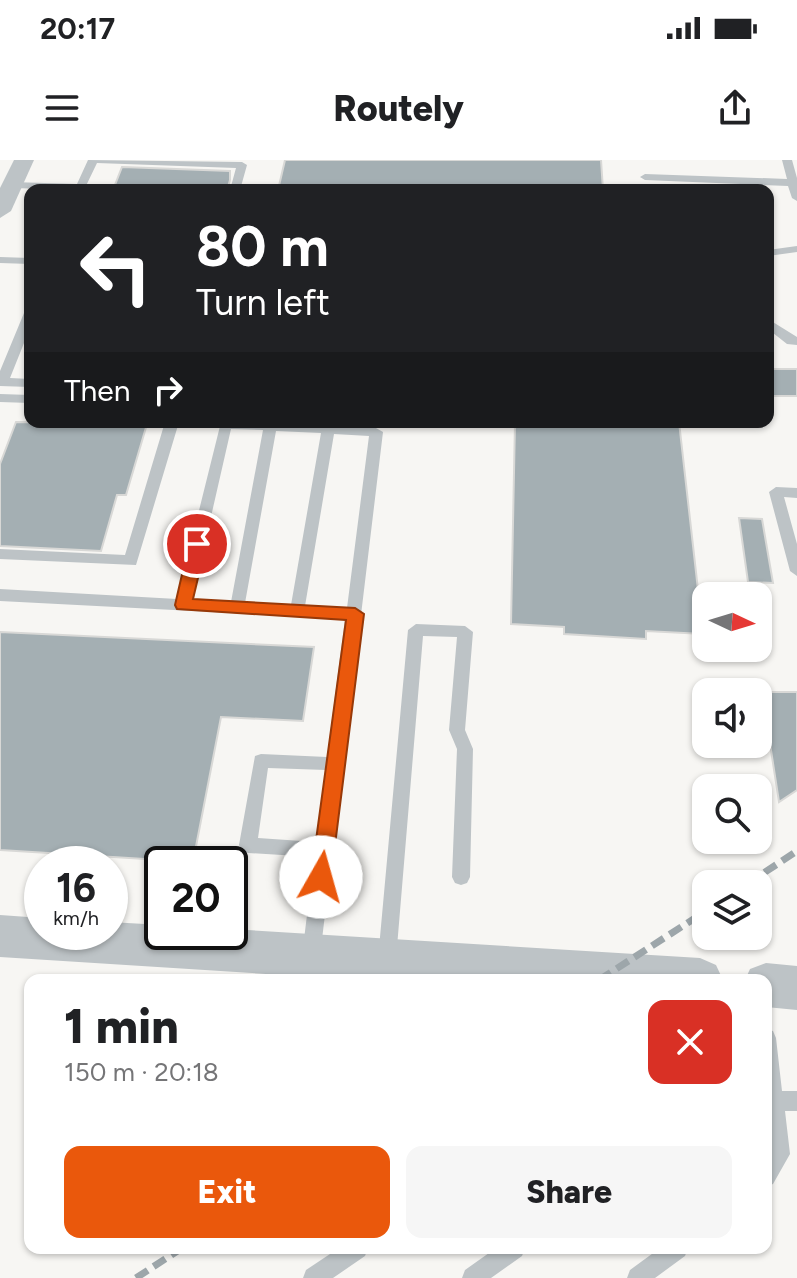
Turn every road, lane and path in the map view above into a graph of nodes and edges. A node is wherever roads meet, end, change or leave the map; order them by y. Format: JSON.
{"nodes":[{"id":1,"x":787,"y":160,"type":"edge"},
{"id":2,"x":645,"y":177,"type":"dead end"},
{"id":3,"x":795,"y":183,"type":"edge"},
{"id":4,"x":81,"y":184,"type":"edge"},
{"id":5,"x":237,"y":184,"type":"edge"},
{"id":6,"x":797,"y":198,"type":"edge"},
{"id":7,"x":797,"y":249,"type":"edge"},
{"id":8,"x":774,"y":252,"type":"edge"},
{"id":9,"x":0,"y":260,"type":"edge"},
{"id":10,"x":24,"y":261,"type":"edge"},
{"id":11,"x":24,"y":325,"type":"edge"},
{"id":12,"x":774,"y":327,"type":"edge"},
{"id":13,"x":794,"y":341,"type":"edge"},
{"id":14,"x":5,"y":363,"type":"edge"},
{"id":15,"x":24,"y":383,"type":"edge"},
{"id":16,"x":0,"y":398,"type":"edge"},
{"id":17,"x":24,"y":399,"type":"edge"},
{"id":18,"x":170,"y":428,"type":"edge"},
{"id":19,"x":225,"y":428,"type":"edge"},
{"id":20,"x":270,"y":428,"type":"edge"},
{"id":21,"x":309,"y":428,"type":"edge"},
{"id":22,"x":328,"y":429,"type":"junction"},
{"id":23,"x":797,"y":493,"type":"edge"},
{"id":24,"x":0,"y":554,"type":"edge"},
{"id":25,"x":797,"y":571,"type":"edge"},
{"id":26,"x":0,"y":595,"type":"edge"},
{"id":27,"x":183,"y":605,"type":"junction"},
{"id":28,"x":237,"y":608,"type":"junction"},
{"id":29,"x":297,"y":611,"type":"junction"},
{"id":30,"x":355,"y":614,"type":"junction"},
{"id":31,"x":335,"y":764,"type":"junction"},
{"id":32,"x":324,"y":850,"type":"junction"},
{"id":33,"x":461,"y":877,"type":"dead end"},
{"id":34,"x":0,"y":936,"type":"edge"},
{"id":35,"x":311,"y":956,"type":"junction"},
{"id":36,"x":387,"y":961,"type":"junction"},
{"id":37,"x":601,"y":974,"type":"edge"},
{"id":38,"x":772,"y":1100,"type":"edge"},
{"id":39,"x":797,"y":1101,"type":"edge"},
{"id":40,"x":772,"y":1111,"type":"edge"},
{"id":41,"x":772,"y":1167,"type":"edge"},
{"id":42,"x":348,"y":1254,"type":"edge"},
{"id":43,"x":506,"y":1254,"type":"edge"},
{"id":44,"x":669,"y":1254,"type":"edge"},
{"id":45,"x":314,"y":1278,"type":"edge"},
{"id":46,"x":473,"y":1278,"type":"edge"},
{"id":47,"x":638,"y":1278,"type":"edge"}],
"edges":[{"from":1,"to":3,"type":"lane"},
{"from":2,"to":3,"type":"lane"},
{"from":3,"to":6,"type":"lane"},
{"from":4,"to":5,"type":"lane"},
{"from":7,"to":8,"type":"lane"},
{"from":9,"to":10,"type":"lane"},
{"from":11,"to":14,"type":"lane"},
{"from":12,"to":13,"type":"lane"},
{"from":14,"to":15,"type":"lane"},
{"from":16,"to":17,"type":"lane"},
{"from":18,"to":24,"type":"lane"},
{"from":19,"to":27,"type":"lane"},
{"from":20,"to":28,"type":"lane"},
{"from":21,"to":22,"type":"lane"},
{"from":22,"to":29,"type":"lane"},
{"from":22,"to":30,"type":"lane"},
{"from":23,"to":25,"type":"lane"},
{"from":26,"to":27,"type":"lane"},
{"from":27,"to":28,"type":"lane"},
{"from":28,"to":29,"type":"lane"},
{"from":29,"to":30,"type":"lane"},
{"from":30,"to":31,"type":"lane"},
{"from":31,"to":32,"type":"lane"},
{"from":31,"to":32,"type":"lane"},
{"from":32,"to":35,"type":"lane"},
{"from":33,"to":36,"type":"lane"},
{"from":34,"to":35,"type":"street"},
{"from":35,"to":36,"type":"street"},
{"from":36,"to":37,"type":"street"},
{"from":38,"to":39,"type":"lane"},
{"from":40,"to":41,"type":"lane"},
{"from":42,"to":45,"type":"lane"},
{"from":43,"to":46,"type":"lane"},
{"from":44,"to":47,"type":"lane"}]}
